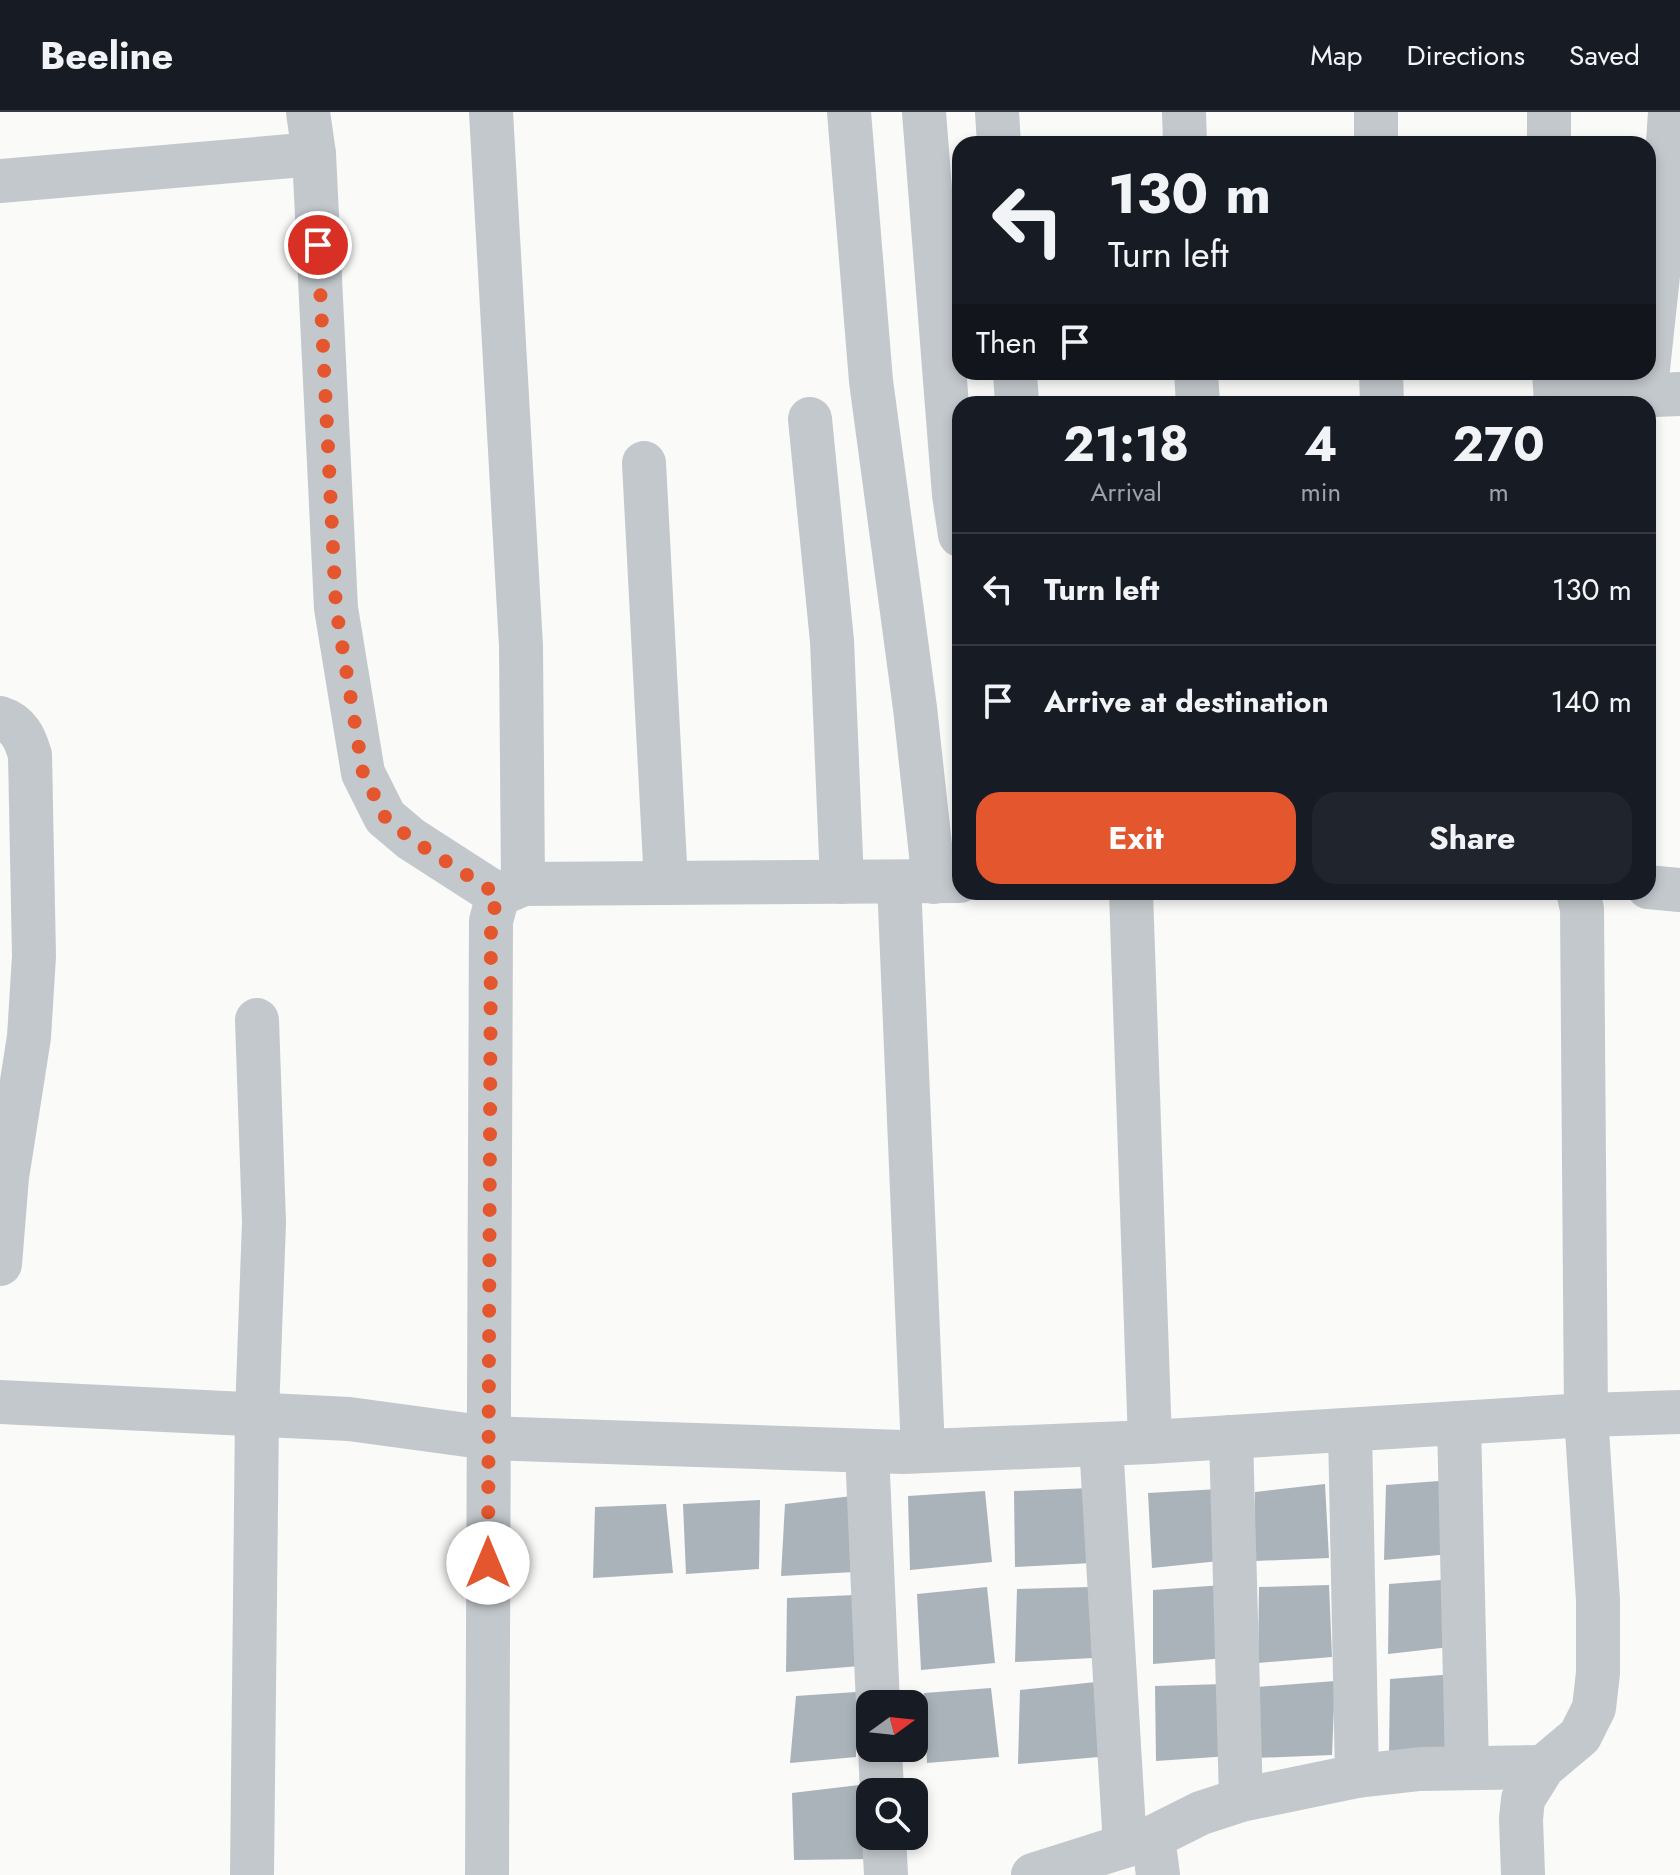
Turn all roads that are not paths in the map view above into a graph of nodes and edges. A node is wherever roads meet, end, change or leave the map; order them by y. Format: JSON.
{"nodes":[{"id":1,"x":491,"y":112,"type":"edge"},
{"id":2,"x":849,"y":112,"type":"edge"},
{"id":3,"x":924,"y":112,"type":"edge"},
{"id":4,"x":997,"y":112,"type":"edge"},
{"id":5,"x":1184,"y":112,"type":"edge"},
{"id":6,"x":1376,"y":112,"type":"edge"},
{"id":7,"x":1549,"y":112,"type":"edge"},
{"id":8,"x":1670,"y":112,"type":"edge"},
{"id":9,"x":311,"y":133,"type":"edge"},
{"id":10,"x":998,"y":136,"type":"edge"},
{"id":11,"x":1185,"y":136,"type":"edge"},
{"id":12,"x":1376,"y":136,"type":"edge"},
{"id":13,"x":1549,"y":136,"type":"edge"},
{"id":14,"x":0,"y":181,"type":"edge"},
{"id":15,"x":1656,"y":361,"type":"edge"},
{"id":16,"x":1655,"y":382,"type":"edge"},
{"id":17,"x":1590,"y":396,"type":"edge"},
{"id":18,"x":810,"y":419,"type":"dead end"},
{"id":19,"x":644,"y":463,"type":"dead end"},
{"id":20,"x":952,"y":469,"type":"edge"},
{"id":21,"x":0,"y":718,"type":"edge"},
{"id":22,"x":842,"y":882,"type":"junction"},
{"id":23,"x":931,"y":882,"type":"edge"},
{"id":24,"x":666,"y":883,"type":"junction"},
{"id":25,"x":1656,"y":888,"type":"edge"},
{"id":26,"x":510,"y":890,"type":"junction"},
{"id":27,"x":1680,"y":890,"type":"edge"},
{"id":28,"x":1131,"y":900,"type":"edge"},
{"id":29,"x":1580,"y":900,"type":"edge"},
{"id":30,"x":257,"y":1020,"type":"dead end"},
{"id":31,"x":8,"y":1120,"type":"edge"},
{"id":32,"x":0,"y":1264,"type":"edge"},
{"id":33,"x":0,"y":1402,"type":"edge"},
{"id":34,"x":1680,"y":1412,"type":"edge"},
{"id":35,"x":257,"y":1414,"type":"junction"},
{"id":36,"x":1586,"y":1415,"type":"junction"},
{"id":37,"x":1459,"y":1423,"type":"junction"},
{"id":38,"x":1350,"y":1430,"type":"junction"},
{"id":39,"x":1231,"y":1437,"type":"junction"},
{"id":40,"x":489,"y":1438,"type":"junction"},
{"id":41,"x":1150,"y":1442,"type":"junction"},
{"id":42,"x":1101,"y":1444,"type":"junction"},
{"id":43,"x":867,"y":1451,"type":"junction"},
{"id":44,"x":923,"y":1451,"type":"junction"},
{"id":45,"x":877,"y":1690,"type":"edge"},
{"id":46,"x":1543,"y":1767,"type":"junction"},
{"id":47,"x":1467,"y":1768,"type":"junction"},
{"id":48,"x":1357,"y":1776,"type":"junction"},
{"id":49,"x":1241,"y":1800,"type":"junction"},
{"id":50,"x":885,"y":1850,"type":"edge"},
{"id":51,"x":1145,"y":1853,"type":"edge"},
{"id":52,"x":252,"y":1875,"type":"edge"},
{"id":53,"x":487,"y":1875,"type":"edge"},
{"id":54,"x":886,"y":1875,"type":"edge"},
{"id":55,"x":1033,"y":1875,"type":"edge"},
{"id":56,"x":1523,"y":1875,"type":"edge"}],
"edges":[{"from":1,"to":26,"type":"street"},
{"from":2,"to":23,"type":"street"},
{"from":3,"to":20,"type":"street"},
{"from":4,"to":10,"type":"street"},
{"from":5,"to":11,"type":"street"},
{"from":6,"to":12,"type":"street"},
{"from":7,"to":13,"type":"street"},
{"from":8,"to":15,"type":"street"},
{"from":9,"to":14,"type":"street"},
{"from":9,"to":26,"type":"street"},
{"from":16,"to":17,"type":"street"},
{"from":18,"to":22,"type":"street"},
{"from":19,"to":24,"type":"street"},
{"from":21,"to":31,"type":"street"},
{"from":22,"to":23,"type":"street"},
{"from":22,"to":24,"type":"street"},
{"from":23,"to":44,"type":"street"},
{"from":24,"to":26,"type":"street"},
{"from":25,"to":27,"type":"street"},
{"from":26,"to":40,"type":"street"},
{"from":28,"to":41,"type":"street"},
{"from":29,"to":36,"type":"street"},
{"from":30,"to":35,"type":"street"},
{"from":31,"to":32,"type":"street"},
{"from":33,"to":35,"type":"street"},
{"from":34,"to":36,"type":"street"},
{"from":35,"to":40,"type":"street"},
{"from":35,"to":52,"type":"street"},
{"from":36,"to":37,"type":"street"},
{"from":36,"to":46,"type":"street"},
{"from":37,"to":38,"type":"street"},
{"from":37,"to":47,"type":"street"},
{"from":38,"to":39,"type":"street"},
{"from":38,"to":48,"type":"street"},
{"from":39,"to":41,"type":"street"},
{"from":39,"to":49,"type":"street"},
{"from":40,"to":43,"type":"street"},
{"from":40,"to":53,"type":"street"},
{"from":41,"to":42,"type":"street"},
{"from":42,"to":44,"type":"street"},
{"from":42,"to":51,"type":"street"},
{"from":43,"to":44,"type":"street"},
{"from":43,"to":45,"type":"street"},
{"from":46,"to":47,"type":"street"},
{"from":46,"to":56,"type":"street"},
{"from":47,"to":48,"type":"street"},
{"from":48,"to":49,"type":"street"},
{"from":49,"to":51,"type":"street"},
{"from":50,"to":54,"type":"street"},
{"from":51,"to":55,"type":"street"}]}
